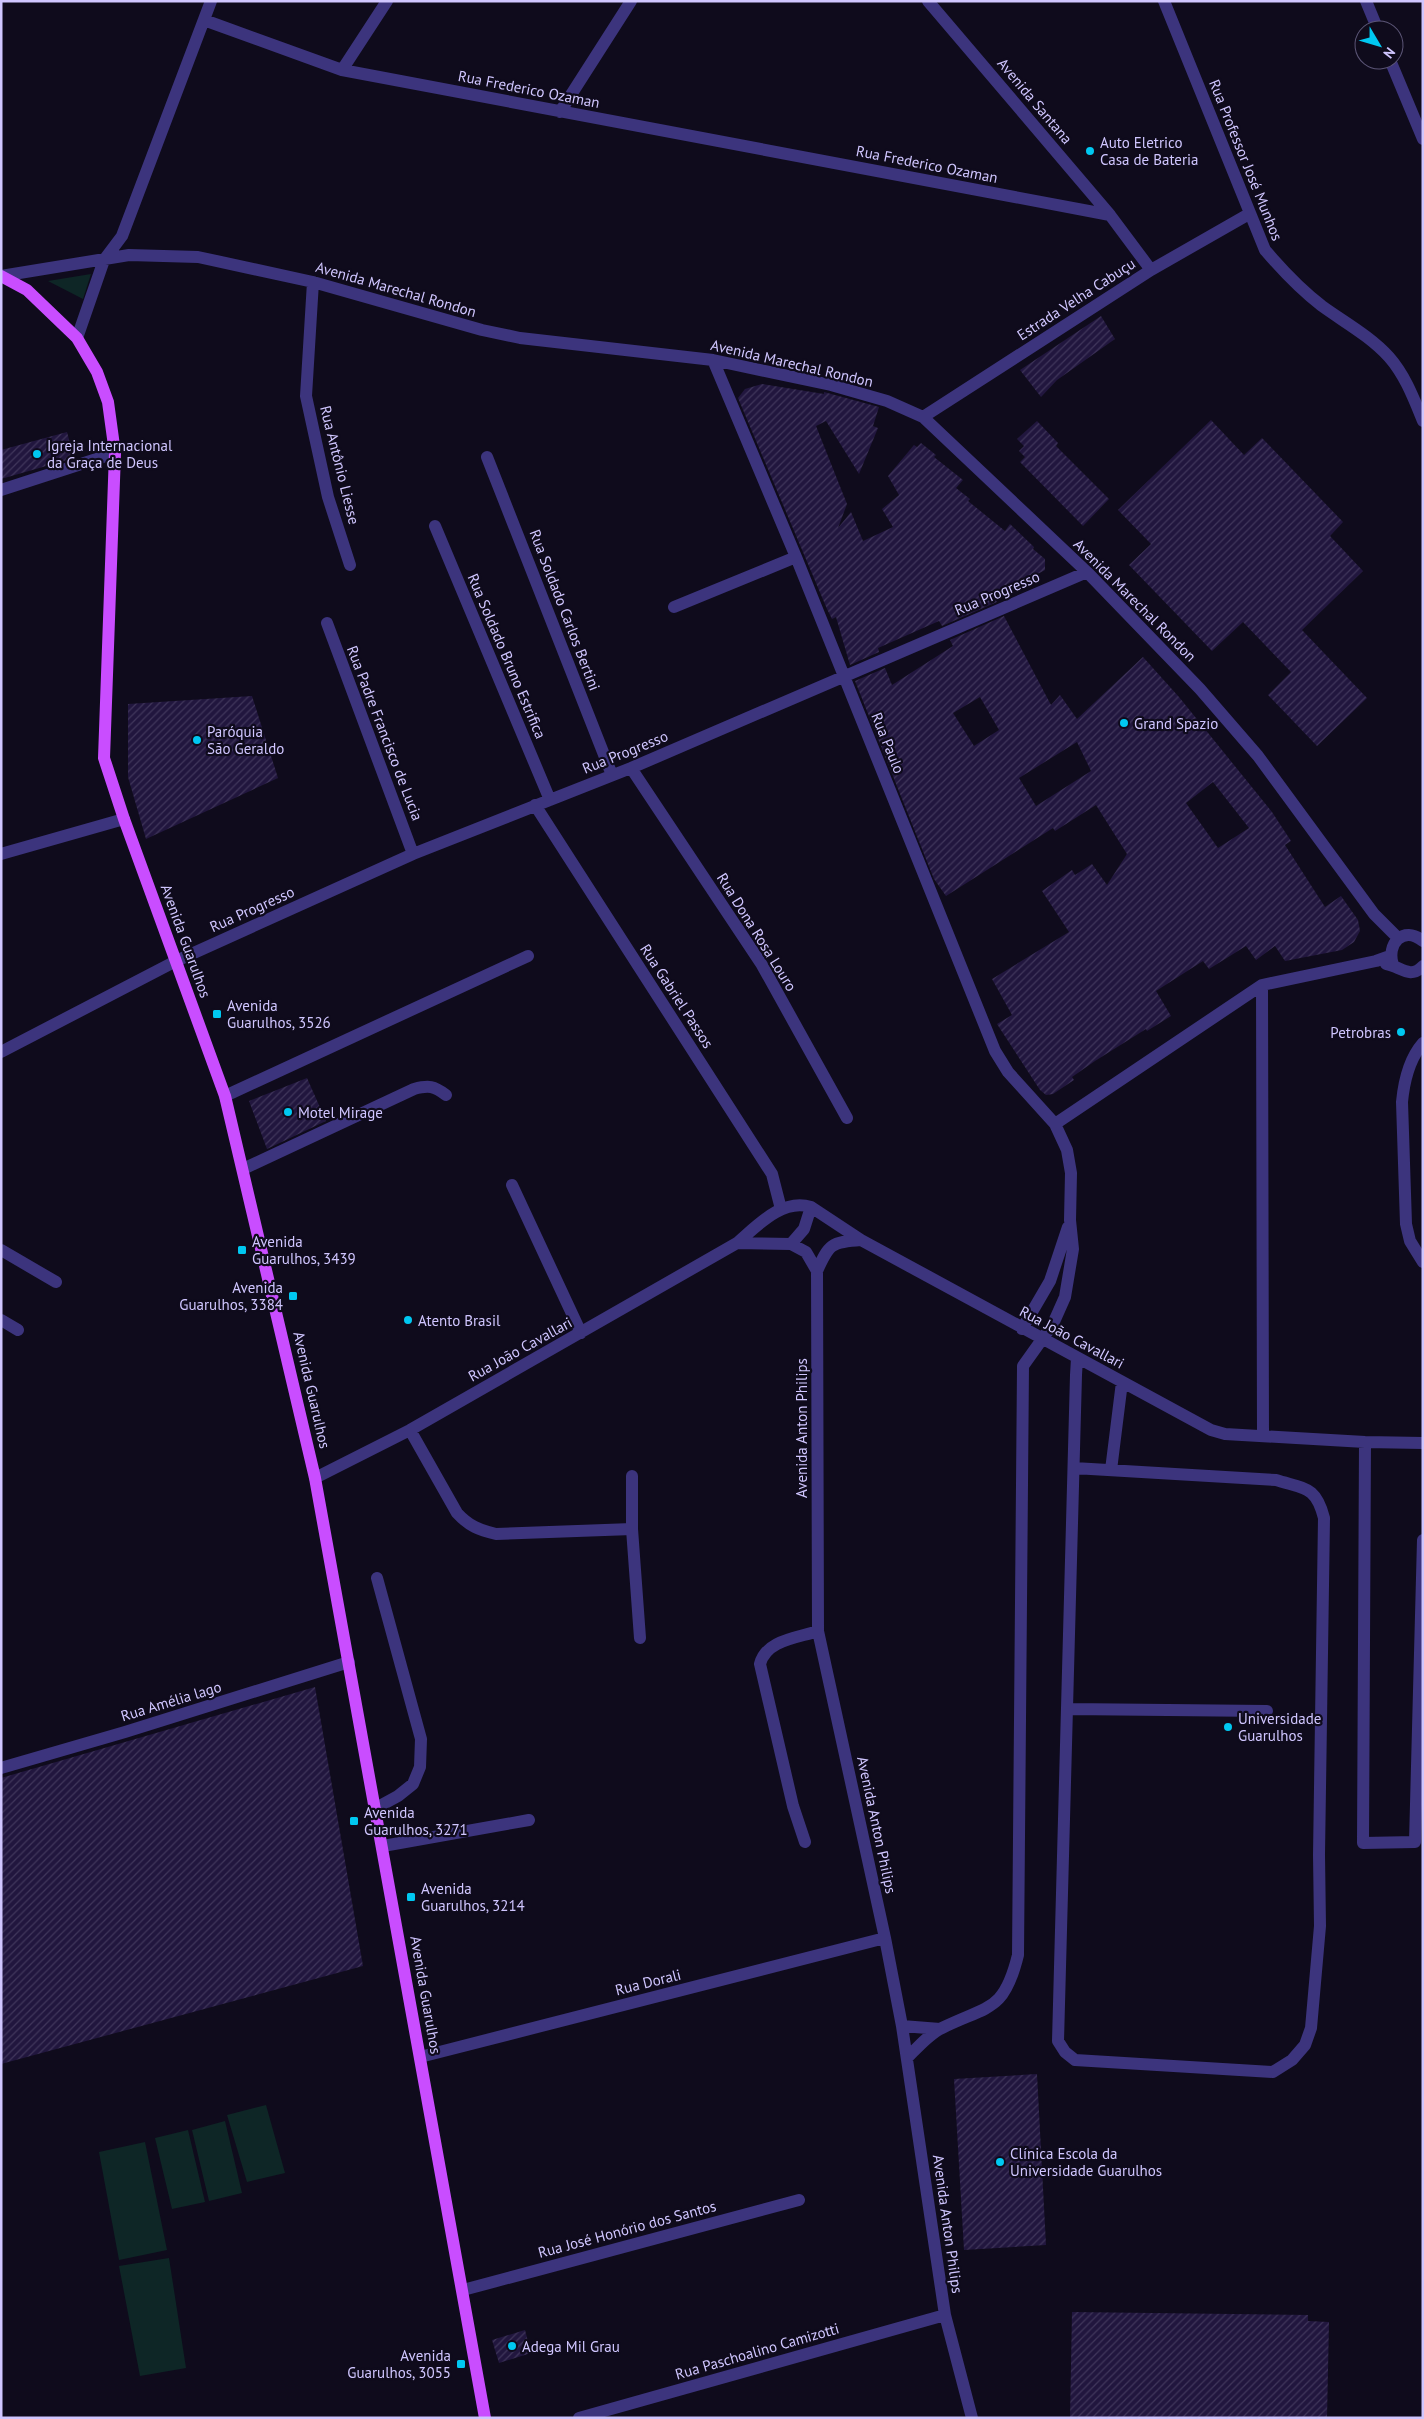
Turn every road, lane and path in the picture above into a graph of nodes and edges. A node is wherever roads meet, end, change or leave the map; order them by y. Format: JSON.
{"nodes":[{"id":1,"x":211,"y":1,"type":"edge"},
{"id":2,"x":387,"y":1,"type":"edge"},
{"id":3,"x":631,"y":1,"type":"edge"},
{"id":4,"x":928,"y":1,"type":"edge"},
{"id":5,"x":1164,"y":1,"type":"edge"},
{"id":6,"x":1366,"y":1,"type":"edge"},
{"id":7,"x":204,"y":20,"type":"junction"},
{"id":8,"x":1374,"y":20,"type":"edge"},
{"id":9,"x":342,"y":70,"type":"junction"},
{"id":10,"x":1394,"y":70,"type":"edge"},
{"id":11,"x":560,"y":112,"type":"junction"},
{"id":12,"x":1423,"y":139,"type":"edge"},
{"id":13,"x":1110,"y":214,"type":"junction"},
{"id":14,"x":1249,"y":214,"type":"junction"},
{"id":15,"x":104,"y":260,"type":"junction"},
{"id":16,"x":1151,"y":270,"type":"junction"},
{"id":17,"x":1,"y":276,"type":"edge"},
{"id":18,"x":313,"y":282,"type":"junction"},
{"id":19,"x":77,"y":338,"type":"junction"},
{"id":20,"x":713,"y":360,"type":"junction"},
{"id":21,"x":924,"y":417,"type":"junction"},
{"id":22,"x":1423,"y":421,"type":"edge"},
{"id":23,"x":115,"y":453,"type":"junction"},
{"id":24,"x":487,"y":457,"type":"dead end"},
{"id":25,"x":1,"y":490,"type":"edge"},
{"id":26,"x":434,"y":526,"type":"dead end"},
{"id":27,"x":796,"y":557,"type":"junction"},
{"id":28,"x":350,"y":565,"type":"dead end"},
{"id":29,"x":1086,"y":572,"type":"junction"},
{"id":30,"x":674,"y":608,"type":"dead end"},
{"id":31,"x":327,"y":623,"type":"dead end"},
{"id":32,"x":843,"y":677,"type":"junction"},
{"id":33,"x":631,"y":768,"type":"junction"},
{"id":34,"x":612,"y":775,"type":"junction"},
{"id":35,"x":550,"y":800,"type":"junction"},
{"id":36,"x":535,"y":805,"type":"junction"},
{"id":37,"x":124,"y":819,"type":"junction"},
{"id":38,"x":1,"y":854,"type":"edge"},
{"id":39,"x":413,"y":854,"type":"junction"},
{"id":40,"x":1421,"y":936,"type":"edge"},
{"id":41,"x":1398,"y":938,"type":"junction"},
{"id":42,"x":528,"y":956,"type":"dead end"},
{"id":43,"x":1392,"y":960,"type":"junction"},
{"id":44,"x":176,"y":961,"type":"junction"},
{"id":45,"x":1422,"y":971,"type":"edge"},
{"id":46,"x":1262,"y":985,"type":"junction"},
{"id":47,"x":1423,"y":1043,"type":"edge"},
{"id":48,"x":1,"y":1052,"type":"edge"},
{"id":49,"x":446,"y":1095,"type":"dead end"},
{"id":50,"x":225,"y":1096,"type":"junction"},
{"id":51,"x":847,"y":1118,"type":"dead end"},
{"id":52,"x":1054,"y":1124,"type":"junction"},
{"id":53,"x":243,"y":1169,"type":"junction"},
{"id":54,"x":512,"y":1185,"type":"dead end"},
{"id":55,"x":811,"y":1207,"type":"junction"},
{"id":56,"x":781,"y":1210,"type":"junction"},
{"id":57,"x":1070,"y":1220,"type":"junction"},
{"id":58,"x":861,"y":1240,"type":"junction"},
{"id":59,"x":737,"y":1243,"type":"junction"},
{"id":60,"x":791,"y":1244,"type":"junction"},
{"id":61,"x":1,"y":1250,"type":"edge"},
{"id":62,"x":1423,"y":1262,"type":"edge"},
{"id":63,"x":817,"y":1271,"type":"junction"},
{"id":64,"x":56,"y":1282,"type":"dead end"},
{"id":65,"x":1,"y":1320,"type":"edge"},
{"id":66,"x":1022,"y":1329,"type":"junction"},
{"id":67,"x":18,"y":1330,"type":"dead end"},
{"id":68,"x":582,"y":1333,"type":"junction"},
{"id":69,"x":1043,"y":1339,"type":"junction"},
{"id":70,"x":1077,"y":1358,"type":"junction"},
{"id":71,"x":1122,"y":1382,"type":"junction"},
{"id":72,"x":410,"y":1430,"type":"junction"},
{"id":73,"x":1263,"y":1435,"type":"junction"},
{"id":74,"x":1365,"y":1442,"type":"junction"},
{"id":75,"x":1423,"y":1443,"type":"edge"},
{"id":76,"x":1074,"y":1468,"type":"junction"},
{"id":77,"x":1111,"y":1470,"type":"junction"},
{"id":78,"x":632,"y":1476,"type":"dead end"},
{"id":79,"x":316,"y":1478,"type":"junction"},
{"id":80,"x":632,"y":1529,"type":"junction"},
{"id":81,"x":1423,"y":1540,"type":"edge"},
{"id":82,"x":377,"y":1578,"type":"dead end"},
{"id":83,"x":818,"y":1631,"type":"junction"},
{"id":84,"x":640,"y":1638,"type":"dead end"},
{"id":85,"x":349,"y":1662,"type":"junction"},
{"id":86,"x":1068,"y":1709,"type":"junction"},
{"id":87,"x":1268,"y":1711,"type":"dead end"},
{"id":88,"x":1,"y":1768,"type":"edge"},
{"id":89,"x":376,"y":1808,"type":"junction"},
{"id":90,"x":529,"y":1820,"type":"dead end"},
{"id":91,"x":805,"y":1842,"type":"dead end"},
{"id":92,"x":383,"y":1846,"type":"junction"},
{"id":93,"x":885,"y":1938,"type":"junction"},
{"id":94,"x":902,"y":2026,"type":"junction"},
{"id":95,"x":940,"y":2028,"type":"junction"},
{"id":96,"x":420,"y":2057,"type":"junction"},
{"id":97,"x":906,"y":2058,"type":"junction"},
{"id":98,"x":800,"y":2200,"type":"dead end"},
{"id":99,"x":463,"y":2290,"type":"junction"},
{"id":100,"x":945,"y":2315,"type":"junction"},
{"id":101,"x":485,"y":2418,"type":"edge"},
{"id":102,"x":579,"y":2418,"type":"edge"},
{"id":103,"x":972,"y":2418,"type":"edge"}],
"edges":[{"from":1,"to":7,"type":"street"},
{"from":2,"to":9,"type":"street"},
{"from":3,"to":11,"type":"street"},
{"from":4,"to":13,"type":"street","name":"Avenida Santana"},
{"from":5,"to":14,"type":"street","name":"Rua Professor José Munhos"},
{"from":6,"to":8,"type":"street"},
{"from":7,"to":9,"type":"street","name":"Rua Frederico Ozaman"},
{"from":7,"to":15,"type":"street"},
{"from":9,"to":11,"type":"street","name":"Rua Frederico Ozaman"},
{"from":10,"to":12,"type":"street"},
{"from":11,"to":13,"type":"street","name":"Rua Frederico Ozaman"},
{"from":13,"to":16,"type":"street","name":"Avenida Santana"},
{"from":14,"to":16,"type":"street","name":"Estrada Velha Cabuçu"},
{"from":14,"to":22,"type":"street","name":"Rua Professor José Munhos"},
{"from":15,"to":17,"type":"street","name":"Avenida Marechal Rondon"},
{"from":15,"to":18,"type":"street","name":"Avenida Marechal Rondon"},
{"from":15,"to":19,"type":"street"},
{"from":16,"to":21,"type":"street","name":"Estrada Velha Cabuçu"},
{"from":17,"to":19,"type":"main road","name":"Avenida Guarulhos"},
{"from":18,"to":20,"type":"street","name":"Avenida Marechal Rondon"},
{"from":18,"to":28,"type":"street","name":"Rua Antônio Liesse"},
{"from":19,"to":23,"type":"main road","name":"Avenida Guarulhos"},
{"from":20,"to":21,"type":"street","name":"Avenida Marechal Rondon"},
{"from":20,"to":27,"type":"street","name":"Rua Paulo"},
{"from":21,"to":29,"type":"street","name":"Avenida Marechal Rondon"},
{"from":23,"to":25,"type":"street"},
{"from":23,"to":37,"type":"main road","name":"Avenida Guarulhos"},
{"from":24,"to":34,"type":"street","name":"Rua Soldado Carlos Bertini"},
{"from":26,"to":35,"type":"street","name":"Rua Soldado Bruno Estrifica"},
{"from":27,"to":30,"type":"street"},
{"from":27,"to":32,"type":"street","name":"Rua Paulo"},
{"from":29,"to":32,"type":"street","name":"Rua Progresso"},
{"from":29,"to":41,"type":"street","name":"Avenida Marechal Rondon"},
{"from":31,"to":39,"type":"street","name":"Rua Padre Francisco de Lucia"},
{"from":32,"to":33,"type":"street","name":"Rua Progresso"},
{"from":32,"to":52,"type":"street","name":"Rua Paulo"},
{"from":33,"to":34,"type":"street","name":"Rua Progresso"},
{"from":33,"to":51,"type":"street","name":"Rua Dona Rosa Louro"},
{"from":34,"to":35,"type":"street","name":"Rua Progresso"},
{"from":35,"to":36,"type":"street","name":"Rua Progresso"},
{"from":36,"to":39,"type":"street","name":"Rua Progresso"},
{"from":36,"to":56,"type":"street","name":"Rua Gabriel Passos"},
{"from":37,"to":38,"type":"street"},
{"from":37,"to":44,"type":"main road","name":"Avenida Guarulhos"},
{"from":39,"to":44,"type":"street","name":"Rua Progresso"},
{"from":40,"to":41,"type":"street"},
{"from":41,"to":43,"type":"street"},
{"from":42,"to":50,"type":"street"},
{"from":43,"to":45,"type":"street"},
{"from":43,"to":46,"type":"street"},
{"from":44,"to":48,"type":"street","name":"Rua Progresso"},
{"from":44,"to":50,"type":"main road","name":"Avenida Guarulhos"},
{"from":46,"to":52,"type":"street"},
{"from":46,"to":73,"type":"street"},
{"from":47,"to":62,"type":"street"},
{"from":49,"to":53,"type":"street"},
{"from":50,"to":53,"type":"main road","name":"Avenida Guarulhos"},
{"from":52,"to":57,"type":"street","name":"Rua Paulo"},
{"from":53,"to":79,"type":"main road","name":"Avenida Guarulhos"},
{"from":54,"to":68,"type":"street"},
{"from":55,"to":56,"type":"street","name":"Rua João Cavallari"},
{"from":55,"to":58,"type":"street","name":"Rua João Cavallari"},
{"from":55,"to":60,"type":"street"},
{"from":56,"to":59,"type":"street","name":"Rua João Cavallari"},
{"from":57,"to":66,"type":"street"},
{"from":57,"to":69,"type":"street"},
{"from":58,"to":63,"type":"street"},
{"from":58,"to":66,"type":"street","name":"Rua João Cavallari"},
{"from":59,"to":60,"type":"street"},
{"from":59,"to":68,"type":"street","name":"Rua João Cavallari"},
{"from":60,"to":63,"type":"street"},
{"from":61,"to":64,"type":"street"},
{"from":63,"to":83,"type":"street","name":"Avenida Anton Philips"},
{"from":65,"to":67,"type":"street"},
{"from":66,"to":69,"type":"street","name":"Rua João Cavallari"},
{"from":68,"to":72,"type":"street","name":"Rua João Cavallari"},
{"from":69,"to":70,"type":"street","name":"Rua João Cavallari"},
{"from":69,"to":95,"type":"street"},
{"from":70,"to":71,"type":"street","name":"Rua João Cavallari"},
{"from":70,"to":76,"type":"street"},
{"from":71,"to":73,"type":"street","name":"Rua João Cavallari"},
{"from":71,"to":77,"type":"street"},
{"from":72,"to":79,"type":"street","name":"Rua João Cavallari"},
{"from":72,"to":80,"type":"street"},
{"from":73,"to":74,"type":"street","name":"Rua João Cavallari"},
{"from":74,"to":75,"type":"street","name":"Rua João Cavallari"},
{"from":74,"to":81,"type":"street"},
{"from":76,"to":77,"type":"street"},
{"from":76,"to":86,"type":"street"},
{"from":77,"to":86,"type":"street"},
{"from":78,"to":80,"type":"street"},
{"from":79,"to":85,"type":"main road","name":"Avenida Guarulhos"},
{"from":80,"to":84,"type":"street"},
{"from":82,"to":89,"type":"street"},
{"from":83,"to":91,"type":"street"},
{"from":83,"to":93,"type":"street","name":"Avenida Anton Philips"},
{"from":85,"to":88,"type":"street","name":"Rua Amélia lago"},
{"from":85,"to":89,"type":"main road","name":"Avenida Guarulhos"},
{"from":86,"to":87,"type":"street"},
{"from":89,"to":92,"type":"main road","name":"Avenida Guarulhos"},
{"from":90,"to":92,"type":"street"},
{"from":92,"to":96,"type":"main road","name":"Avenida Guarulhos"},
{"from":93,"to":94,"type":"street","name":"Avenida Anton Philips"},
{"from":93,"to":96,"type":"street","name":"Rua Dorali"},
{"from":94,"to":95,"type":"street"},
{"from":94,"to":97,"type":"street","name":"Avenida Anton Philips"},
{"from":95,"to":97,"type":"street"},
{"from":96,"to":99,"type":"main road","name":"Avenida Guarulhos"},
{"from":97,"to":100,"type":"street","name":"Avenida Anton Philips"},
{"from":98,"to":99,"type":"street","name":"Rua José Honório dos Santos"},
{"from":99,"to":101,"type":"main road","name":"Avenida Guarulhos"},
{"from":100,"to":102,"type":"street","name":"Rua Paschoalino Camizotti"},
{"from":100,"to":103,"type":"street","name":"Avenida Anton Philips"}]}
